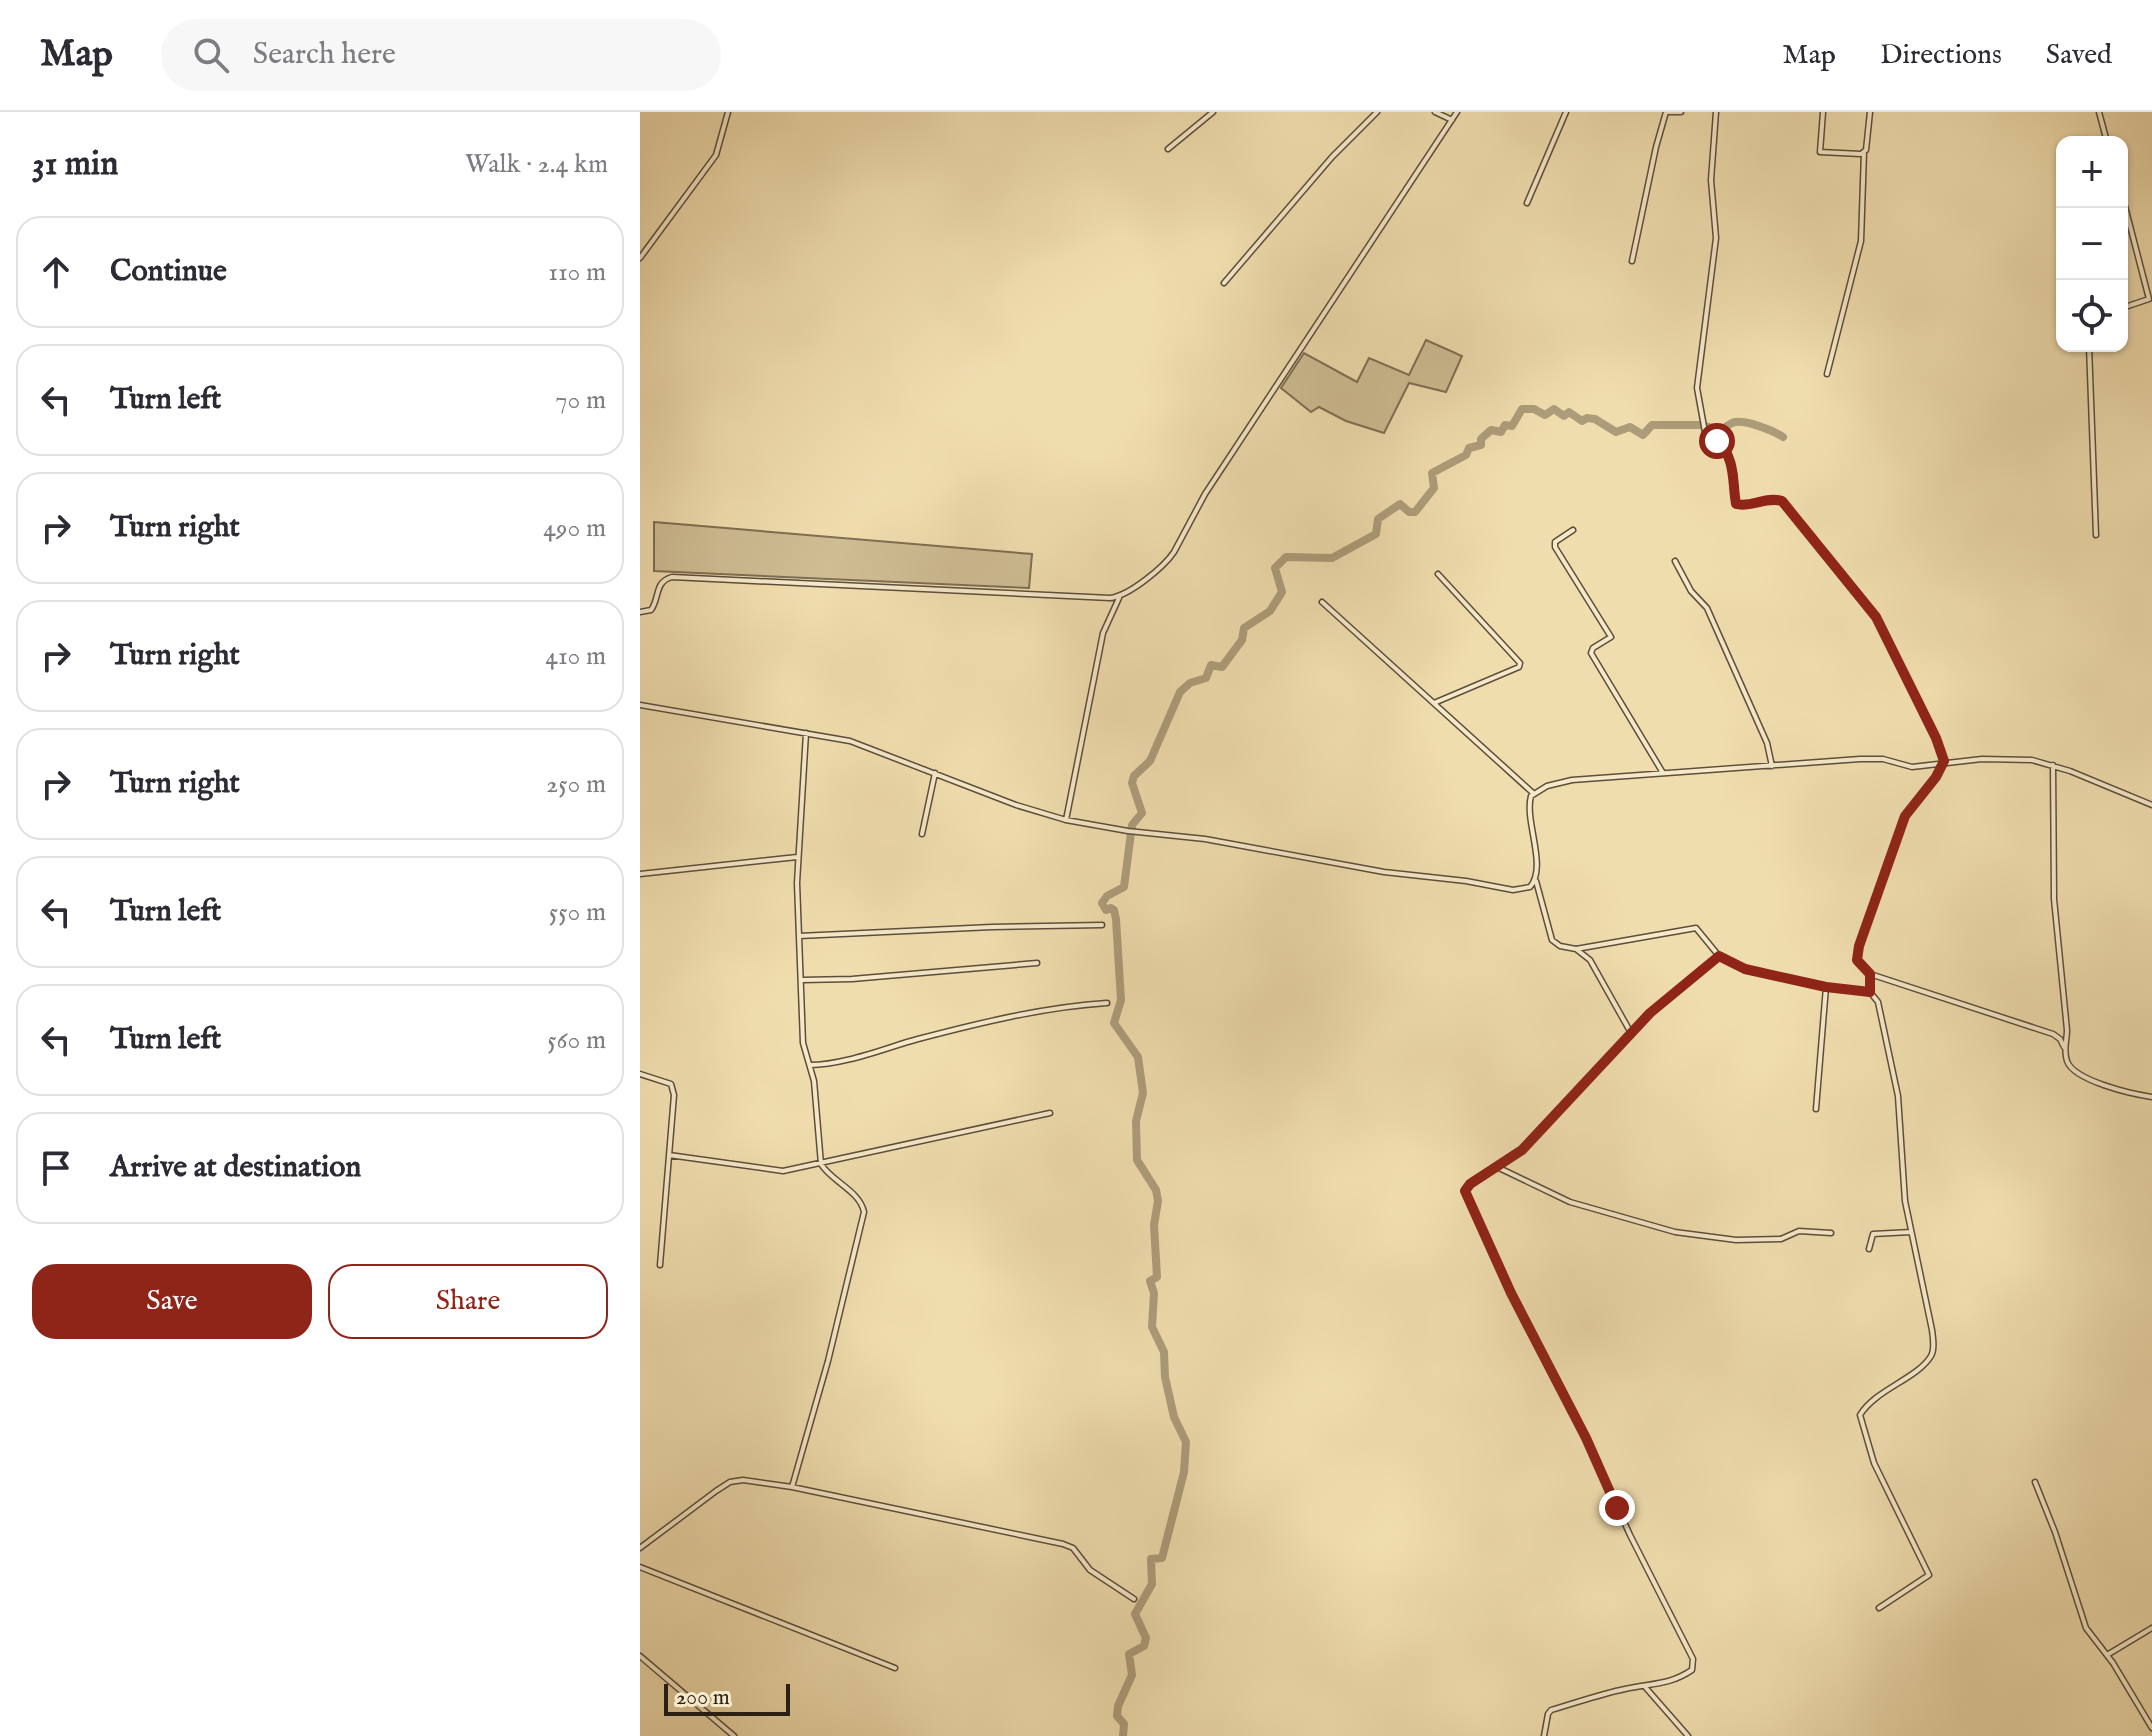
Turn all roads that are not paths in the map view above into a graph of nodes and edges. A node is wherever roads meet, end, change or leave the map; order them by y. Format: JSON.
{"nodes":[{"id":1,"x":728,"y":112,"type":"edge"},
{"id":2,"x":1213,"y":112,"type":"edge"},
{"id":3,"x":1377,"y":112,"type":"edge"},
{"id":4,"x":1435,"y":112,"type":"edge"},
{"id":5,"x":1457,"y":112,"type":"edge"},
{"id":6,"x":1566,"y":112,"type":"edge"},
{"id":7,"x":1667,"y":112,"type":"edge"},
{"id":8,"x":1681,"y":112,"type":"edge"},
{"id":9,"x":1716,"y":112,"type":"edge"},
{"id":10,"x":1823,"y":112,"type":"edge"},
{"id":11,"x":1870,"y":112,"type":"edge"},
{"id":12,"x":2099,"y":112,"type":"edge"},
{"id":13,"x":1452,"y":120,"type":"junction"},
{"id":14,"x":2105,"y":136,"type":"edge"},
{"id":15,"x":1168,"y":149,"type":"dead end"},
{"id":16,"x":1864,"y":152,"type":"junction"},
{"id":17,"x":1527,"y":203,"type":"dead end"},
{"id":18,"x":2125,"y":208,"type":"edge"},
{"id":19,"x":640,"y":258,"type":"edge"},
{"id":20,"x":1632,"y":261,"type":"dead end"},
{"id":21,"x":1224,"y":283,"type":"dead end"},
{"id":22,"x":2128,"y":306,"type":"edge"},
{"id":23,"x":2089,"y":352,"type":"edge"},
{"id":24,"x":1827,"y":374,"type":"dead end"},
{"id":25,"x":1573,"y":530,"type":"dead end"},
{"id":26,"x":2096,"y":535,"type":"dead end"},
{"id":27,"x":1675,"y":561,"type":"dead end"},
{"id":28,"x":1438,"y":574,"type":"dead end"},
{"id":29,"x":1119,"y":597,"type":"junction"},
{"id":30,"x":1322,"y":602,"type":"dead end"},
{"id":31,"x":640,"y":612,"type":"edge"},
{"id":32,"x":1434,"y":703,"type":"junction"},
{"id":33,"x":640,"y":705,"type":"edge"},
{"id":34,"x":806,"y":733,"type":"junction"},
{"id":35,"x":1943,"y":765,"type":"junction"},
{"id":36,"x":2053,"y":765,"type":"junction"},
{"id":37,"x":1772,"y":766,"type":"junction"},
{"id":38,"x":935,"y":773,"type":"junction"},
{"id":39,"x":1663,"y":773,"type":"junction"},
{"id":40,"x":1533,"y":793,"type":"junction"},
{"id":41,"x":2152,"y":805,"type":"edge"},
{"id":42,"x":1066,"y":820,"type":"junction"},
{"id":43,"x":922,"y":834,"type":"dead end"},
{"id":44,"x":797,"y":857,"type":"junction"},
{"id":45,"x":640,"y":874,"type":"edge"},
{"id":46,"x":1536,"y":881,"type":"junction"},
{"id":47,"x":1102,"y":925,"type":"dead end"},
{"id":48,"x":799,"y":936,"type":"junction"},
{"id":49,"x":1576,"y":949,"type":"junction"},
{"id":50,"x":1719,"y":956,"type":"junction"},
{"id":51,"x":1037,"y":963,"type":"dead end"},
{"id":52,"x":1870,"y":974,"type":"junction"},
{"id":53,"x":802,"y":980,"type":"junction"},
{"id":54,"x":1826,"y":987,"type":"junction"},
{"id":55,"x":1870,"y":992,"type":"junction"},
{"id":56,"x":1107,"y":1003,"type":"dead end"},
{"id":57,"x":1631,"y":1033,"type":"junction"},
{"id":58,"x":2064,"y":1047,"type":"junction"},
{"id":59,"x":810,"y":1065,"type":"junction"},
{"id":60,"x":640,"y":1074,"type":"edge"},
{"id":61,"x":2152,"y":1097,"type":"edge"},
{"id":62,"x":1816,"y":1109,"type":"dead end"},
{"id":63,"x":1050,"y":1113,"type":"dead end"},
{"id":64,"x":669,"y":1155,"type":"junction"},
{"id":65,"x":821,"y":1164,"type":"junction"},
{"id":66,"x":1497,"y":1167,"type":"junction"},
{"id":67,"x":1911,"y":1232,"type":"junction"},
{"id":68,"x":1831,"y":1233,"type":"dead end"},
{"id":69,"x":1869,"y":1249,"type":"dead end"},
{"id":70,"x":660,"y":1265,"type":"dead end"},
{"id":71,"x":2035,"y":1482,"type":"dead end"},
{"id":72,"x":792,"y":1487,"type":"junction"},
{"id":73,"x":640,"y":1548,"type":"edge"},
{"id":74,"x":640,"y":1567,"type":"edge"},
{"id":75,"x":1134,"y":1599,"type":"dead end"},
{"id":76,"x":1879,"y":1608,"type":"dead end"},
{"id":77,"x":2152,"y":1628,"type":"edge"},
{"id":78,"x":2107,"y":1655,"type":"junction"},
{"id":79,"x":640,"y":1656,"type":"edge"},
{"id":80,"x":895,"y":1668,"type":"dead end"},
{"id":81,"x":1646,"y":1688,"type":"junction"},
{"id":82,"x":2152,"y":1728,"type":"edge"},
{"id":83,"x":734,"y":1736,"type":"edge"},
{"id":84,"x":1544,"y":1736,"type":"edge"},
{"id":85,"x":1688,"y":1736,"type":"edge"}],
"edges":[{"from":1,"to":19,"type":"street"},
{"from":2,"to":15,"type":"street"},
{"from":3,"to":21,"type":"street"},
{"from":4,"to":13,"type":"street"},
{"from":5,"to":13,"type":"street"},
{"from":6,"to":17,"type":"street"},
{"from":7,"to":8,"type":"street"},
{"from":7,"to":20,"type":"street"},
{"from":9,"to":35,"type":"street"},
{"from":10,"to":16,"type":"street"},
{"from":11,"to":16,"type":"street"},
{"from":12,"to":14,"type":"street"},
{"from":13,"to":29,"type":"street"},
{"from":16,"to":24,"type":"street"},
{"from":18,"to":22,"type":"street"},
{"from":23,"to":26,"type":"street"},
{"from":25,"to":39,"type":"street"},
{"from":27,"to":37,"type":"street"},
{"from":28,"to":32,"type":"street"},
{"from":29,"to":31,"type":"street"},
{"from":29,"to":42,"type":"street"},
{"from":30,"to":32,"type":"street"},
{"from":32,"to":40,"type":"street"},
{"from":33,"to":34,"type":"street"},
{"from":34,"to":38,"type":"street"},
{"from":34,"to":44,"type":"street"},
{"from":35,"to":36,"type":"street"},
{"from":35,"to":37,"type":"street"},
{"from":35,"to":52,"type":"street"},
{"from":36,"to":41,"type":"street"},
{"from":36,"to":58,"type":"street"},
{"from":37,"to":39,"type":"street"},
{"from":38,"to":42,"type":"street"},
{"from":38,"to":43,"type":"street"},
{"from":39,"to":40,"type":"street"},
{"from":40,"to":46,"type":"street"},
{"from":42,"to":46,"type":"street"},
{"from":44,"to":45,"type":"street"},
{"from":44,"to":48,"type":"street"},
{"from":46,"to":49,"type":"street"},
{"from":47,"to":48,"type":"street"},
{"from":48,"to":53,"type":"street"},
{"from":49,"to":50,"type":"street"},
{"from":49,"to":57,"type":"street"},
{"from":50,"to":54,"type":"street"},
{"from":50,"to":57,"type":"street"},
{"from":51,"to":53,"type":"street"},
{"from":52,"to":55,"type":"street"},
{"from":52,"to":58,"type":"street"},
{"from":53,"to":59,"type":"street"},
{"from":54,"to":55,"type":"street"},
{"from":54,"to":62,"type":"street"},
{"from":55,"to":67,"type":"street"},
{"from":56,"to":59,"type":"street"},
{"from":57,"to":66,"type":"street"},
{"from":58,"to":61,"type":"street"},
{"from":59,"to":65,"type":"street"},
{"from":60,"to":64,"type":"street"},
{"from":63,"to":65,"type":"street"},
{"from":64,"to":65,"type":"street"},
{"from":64,"to":70,"type":"street"},
{"from":65,"to":72,"type":"street"},
{"from":66,"to":68,"type":"street"},
{"from":66,"to":81,"type":"street"},
{"from":67,"to":69,"type":"street"},
{"from":67,"to":76,"type":"street"},
{"from":71,"to":78,"type":"street"},
{"from":72,"to":73,"type":"street"},
{"from":72,"to":75,"type":"street"},
{"from":74,"to":80,"type":"street"},
{"from":77,"to":78,"type":"street"},
{"from":78,"to":82,"type":"street"},
{"from":79,"to":83,"type":"street"},
{"from":81,"to":84,"type":"street"},
{"from":81,"to":85,"type":"street"}]}
